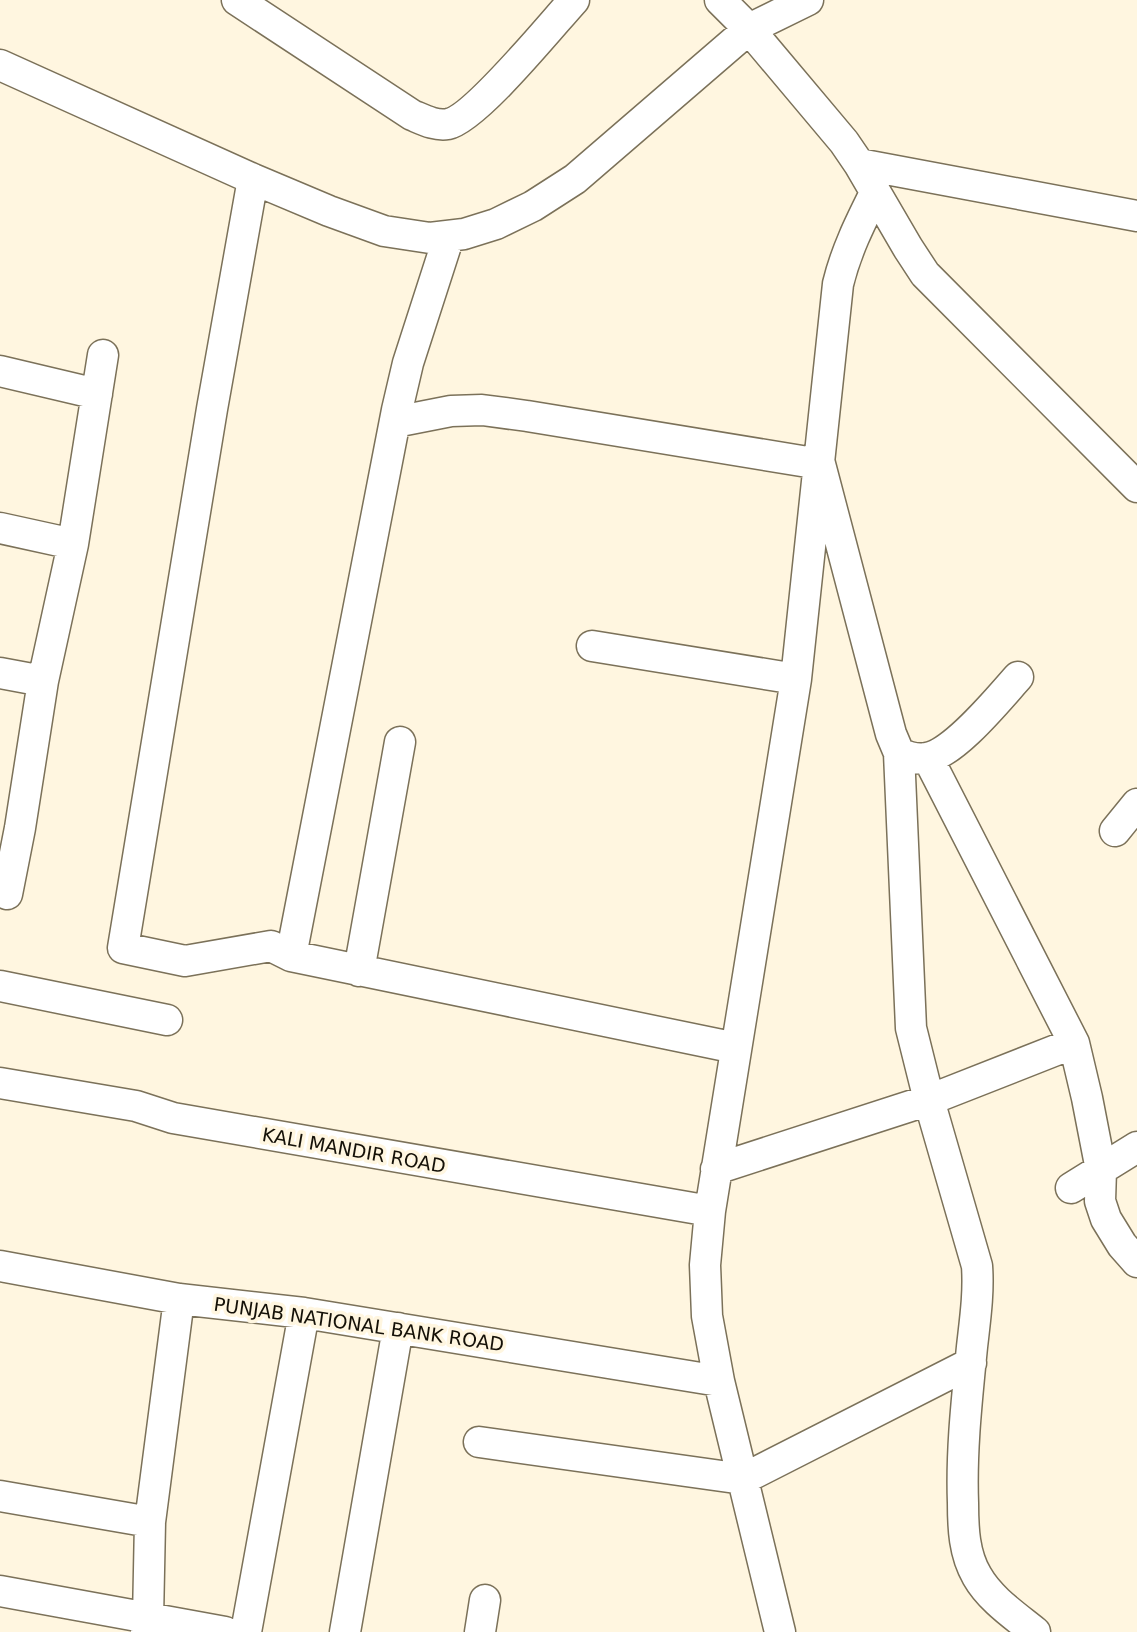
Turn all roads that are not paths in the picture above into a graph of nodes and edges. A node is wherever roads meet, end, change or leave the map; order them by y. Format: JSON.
{"nodes":[{"id":1,"x":237,"y":0,"type":"edge"},
{"id":2,"x":574,"y":0,"type":"edge"},
{"id":3,"x":808,"y":0,"type":"edge"},
{"id":4,"x":735,"y":15,"type":"edge"},
{"id":5,"x":0,"y":65,"type":"edge"},
{"id":6,"x":859,"y":164,"type":"junction"},
{"id":7,"x":253,"y":179,"type":"junction"},
{"id":8,"x":875,"y":193,"type":"junction"},
{"id":9,"x":1137,"y":216,"type":"edge"},
{"id":10,"x":449,"y":236,"type":"junction"},
{"id":11,"x":103,"y":355,"type":"dead end"},
{"id":12,"x":0,"y":371,"type":"edge"},
{"id":13,"x":97,"y":394,"type":"junction"},
{"id":14,"x":395,"y":422,"type":"junction"},
{"id":15,"x":820,"y":464,"type":"junction"},
{"id":16,"x":1137,"y":486,"type":"edge"},
{"id":17,"x":0,"y":528,"type":"edge"},
{"id":18,"x":73,"y":544,"type":"junction"},
{"id":19,"x":592,"y":646,"type":"dead end"},
{"id":20,"x":0,"y":673,"type":"edge"},
{"id":21,"x":1018,"y":677,"type":"dead end"},
{"id":22,"x":796,"y":679,"type":"junction"},
{"id":23,"x":43,"y":681,"type":"junction"},
{"id":24,"x":400,"y":742,"type":"dead end"},
{"id":25,"x":914,"y":756,"type":"junction"},
{"id":26,"x":1137,"y":804,"type":"edge"},
{"id":27,"x":10,"y":826,"type":"edge"},
{"id":28,"x":1115,"y":831,"type":"dead end"},
{"id":29,"x":7,"y":894,"type":"dead end"},
{"id":30,"x":291,"y":956,"type":"junction"},
{"id":31,"x":359,"y":971,"type":"junction"},
{"id":32,"x":0,"y":986,"type":"edge"},
{"id":33,"x":167,"y":1020,"type":"dead end"},
{"id":34,"x":1074,"y":1043,"type":"junction"},
{"id":35,"x":736,"y":1048,"type":"junction"},
{"id":36,"x":0,"y":1083,"type":"edge"},
{"id":37,"x":929,"y":1100,"type":"junction"},
{"id":38,"x":1137,"y":1147,"type":"edge"},
{"id":39,"x":716,"y":1169,"type":"junction"},
{"id":40,"x":1101,"y":1170,"type":"junction"},
{"id":41,"x":1071,"y":1188,"type":"dead end"},
{"id":42,"x":710,"y":1211,"type":"junction"},
{"id":43,"x":1137,"y":1262,"type":"edge"},
{"id":44,"x":0,"y":1266,"type":"edge"},
{"id":45,"x":179,"y":1298,"type":"junction"},
{"id":46,"x":304,"y":1313,"type":"junction"},
{"id":47,"x":398,"y":1328,"type":"junction"},
{"id":48,"x":971,"y":1363,"type":"junction"},
{"id":49,"x":719,"y":1381,"type":"junction"},
{"id":50,"x":479,"y":1442,"type":"dead end"},
{"id":51,"x":743,"y":1479,"type":"junction"},
{"id":52,"x":0,"y":1496,"type":"edge"},
{"id":53,"x":150,"y":1522,"type":"junction"},
{"id":54,"x":0,"y":1591,"type":"edge"},
{"id":55,"x":485,"y":1600,"type":"dead end"},
{"id":56,"x":147,"y":1626,"type":"edge"},
{"id":57,"x":225,"y":1632,"type":"edge"},
{"id":58,"x":246,"y":1632,"type":"edge"},
{"id":59,"x":345,"y":1632,"type":"edge"},
{"id":60,"x":480,"y":1632,"type":"edge"},
{"id":61,"x":780,"y":1632,"type":"edge"},
{"id":62,"x":1035,"y":1632,"type":"edge"}],
"edges":[{"from":1,"to":2,"type":"street"},
{"from":3,"to":4,"type":"street"},
{"from":4,"to":6,"type":"street"},
{"from":4,"to":10,"type":"street"},
{"from":5,"to":7,"type":"street"},
{"from":6,"to":8,"type":"street"},
{"from":6,"to":9,"type":"street"},
{"from":7,"to":10,"type":"street"},
{"from":7,"to":30,"type":"street"},
{"from":8,"to":15,"type":"street"},
{"from":8,"to":16,"type":"street"},
{"from":10,"to":14,"type":"street"},
{"from":11,"to":13,"type":"street"},
{"from":12,"to":13,"type":"street"},
{"from":13,"to":18,"type":"street"},
{"from":14,"to":15,"type":"street"},
{"from":14,"to":30,"type":"street"},
{"from":15,"to":22,"type":"street"},
{"from":15,"to":25,"type":"street"},
{"from":17,"to":18,"type":"street"},
{"from":18,"to":23,"type":"street"},
{"from":19,"to":22,"type":"street"},
{"from":20,"to":23,"type":"street"},
{"from":21,"to":25,"type":"street"},
{"from":22,"to":35,"type":"street"},
{"from":23,"to":27,"type":"street"},
{"from":24,"to":31,"type":"street"},
{"from":25,"to":34,"type":"street"},
{"from":25,"to":37,"type":"street"},
{"from":26,"to":28,"type":"street"},
{"from":27,"to":29,"type":"street"},
{"from":30,"to":31,"type":"street"},
{"from":31,"to":35,"type":"street"},
{"from":32,"to":33,"type":"street"},
{"from":34,"to":37,"type":"street"},
{"from":34,"to":40,"type":"street"},
{"from":35,"to":39,"type":"street"},
{"from":36,"to":42,"type":"street","name":"KALI MANDIR ROAD"},
{"from":37,"to":39,"type":"street"},
{"from":37,"to":48,"type":"street"},
{"from":38,"to":40,"type":"street"},
{"from":39,"to":42,"type":"street"},
{"from":40,"to":41,"type":"street"},
{"from":40,"to":43,"type":"street"},
{"from":42,"to":49,"type":"street"},
{"from":44,"to":45,"type":"street","name":"PUNJAB NATIONAL BANK ROAD"},
{"from":45,"to":46,"type":"street","name":"PUNJAB NATIONAL BANK ROAD"},
{"from":45,"to":53,"type":"street"},
{"from":46,"to":47,"type":"street","name":"PUNJAB NATIONAL BANK ROAD"},
{"from":46,"to":58,"type":"street"},
{"from":47,"to":49,"type":"street","name":"PUNJAB NATIONAL BANK ROAD"},
{"from":47,"to":59,"type":"street"},
{"from":48,"to":51,"type":"street"},
{"from":48,"to":62,"type":"street"},
{"from":49,"to":51,"type":"street"},
{"from":50,"to":51,"type":"street"},
{"from":51,"to":61,"type":"street"},
{"from":52,"to":53,"type":"street"},
{"from":53,"to":56,"type":"street"},
{"from":54,"to":56,"type":"street"},
{"from":55,"to":60,"type":"street"},
{"from":56,"to":57,"type":"street"}]}
